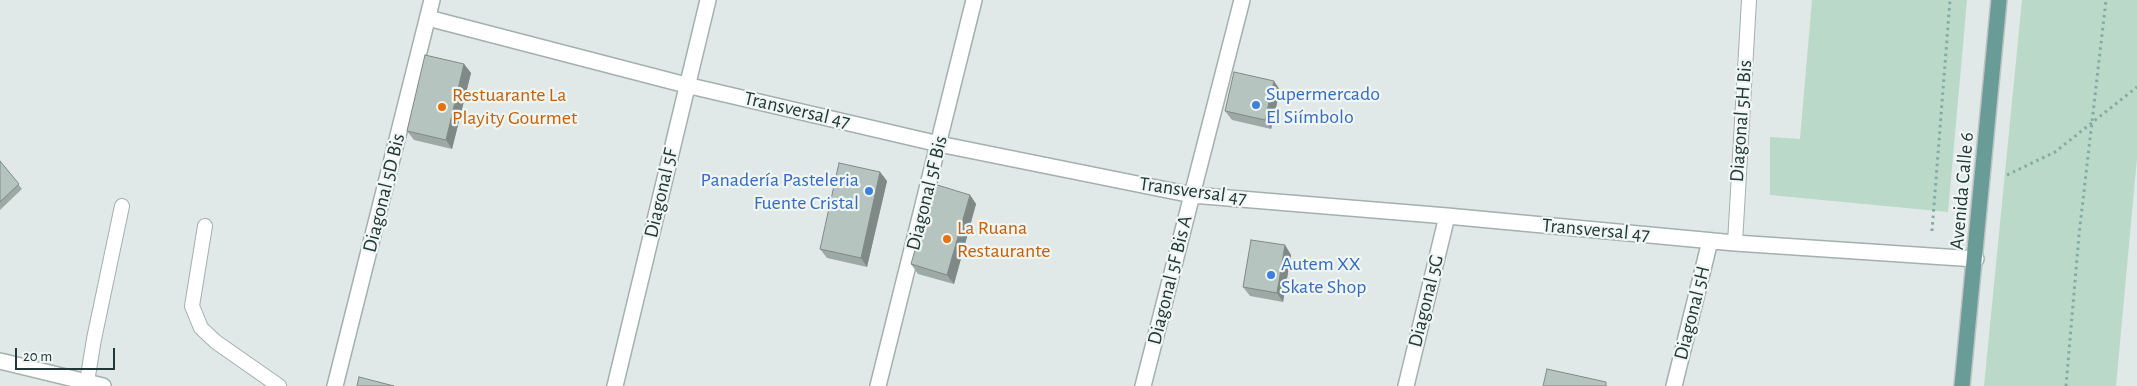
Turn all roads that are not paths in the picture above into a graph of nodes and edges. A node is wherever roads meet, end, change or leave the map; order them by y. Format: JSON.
{"nodes":[{"id":1,"x":432,"y":0,"type":"edge"},
{"id":2,"x":708,"y":0,"type":"edge"},
{"id":3,"x":974,"y":0,"type":"edge"},
{"id":4,"x":1242,"y":0,"type":"edge"},
{"id":5,"x":1749,"y":0,"type":"edge"},
{"id":6,"x":1999,"y":0,"type":"edge"},
{"id":7,"x":428,"y":18,"type":"junction"},
{"id":8,"x":686,"y":84,"type":"junction"},
{"id":9,"x":939,"y":144,"type":"junction"},
{"id":10,"x":1192,"y":195,"type":"junction"},
{"id":11,"x":122,"y":206,"type":"dead end"},
{"id":12,"x":1447,"y":216,"type":"junction"},
{"id":13,"x":205,"y":226,"type":"dead end"},
{"id":14,"x":1710,"y":240,"type":"junction"},
{"id":15,"x":1735,"y":243,"type":"junction"},
{"id":16,"x":1976,"y":259,"type":"junction"},
{"id":17,"x":0,"y":361,"type":"edge"},
{"id":18,"x":87,"y":384,"type":"edge"},
{"id":19,"x":103,"y":386,"type":"edge"},
{"id":20,"x":280,"y":386,"type":"edge"},
{"id":21,"x":335,"y":386,"type":"edge"},
{"id":22,"x":615,"y":386,"type":"edge"},
{"id":23,"x":878,"y":386,"type":"edge"},
{"id":24,"x":1143,"y":386,"type":"edge"},
{"id":25,"x":1406,"y":386,"type":"edge"},
{"id":26,"x":1674,"y":386,"type":"edge"},
{"id":27,"x":1962,"y":386,"type":"edge"}],
"edges":[{"from":1,"to":7,"type":"street","name":"Diagonal 5D Bis"},
{"from":2,"to":8,"type":"street","name":"Diagonal 5F"},
{"from":3,"to":9,"type":"street","name":"Diagonal 5F Bis"},
{"from":4,"to":10,"type":"street","name":"Diagonal 5F Bis A"},
{"from":5,"to":15,"type":"lane","name":"Diagonal 5H Bis"},
{"from":6,"to":16,"type":"main road","name":"Avenida Calle 6"},
{"from":7,"to":8,"type":"street","name":"Transversal 47"},
{"from":7,"to":21,"type":"street","name":"Diagonal 5D Bis"},
{"from":8,"to":9,"type":"street","name":"Transversal 47"},
{"from":8,"to":22,"type":"street","name":"Diagonal 5F"},
{"from":9,"to":10,"type":"street","name":"Transversal 47"},
{"from":9,"to":23,"type":"street","name":"Diagonal 5F Bis"},
{"from":10,"to":12,"type":"street","name":"Transversal 47"},
{"from":10,"to":24,"type":"street","name":"Diagonal 5F Bis A"},
{"from":11,"to":18,"type":"lane"},
{"from":12,"to":14,"type":"street","name":"Transversal 47"},
{"from":12,"to":25,"type":"street","name":"Diagonal 5G"},
{"from":13,"to":20,"type":"lane"},
{"from":14,"to":15,"type":"street","name":"Transversal 47"},
{"from":14,"to":26,"type":"street","name":"Diagonal 5H"},
{"from":15,"to":16,"type":"street","name":"Transversal 47"},
{"from":16,"to":27,"type":"main road","name":"Avenida Calle 6"},
{"from":17,"to":18,"type":"street"},
{"from":18,"to":19,"type":"street"}]}
